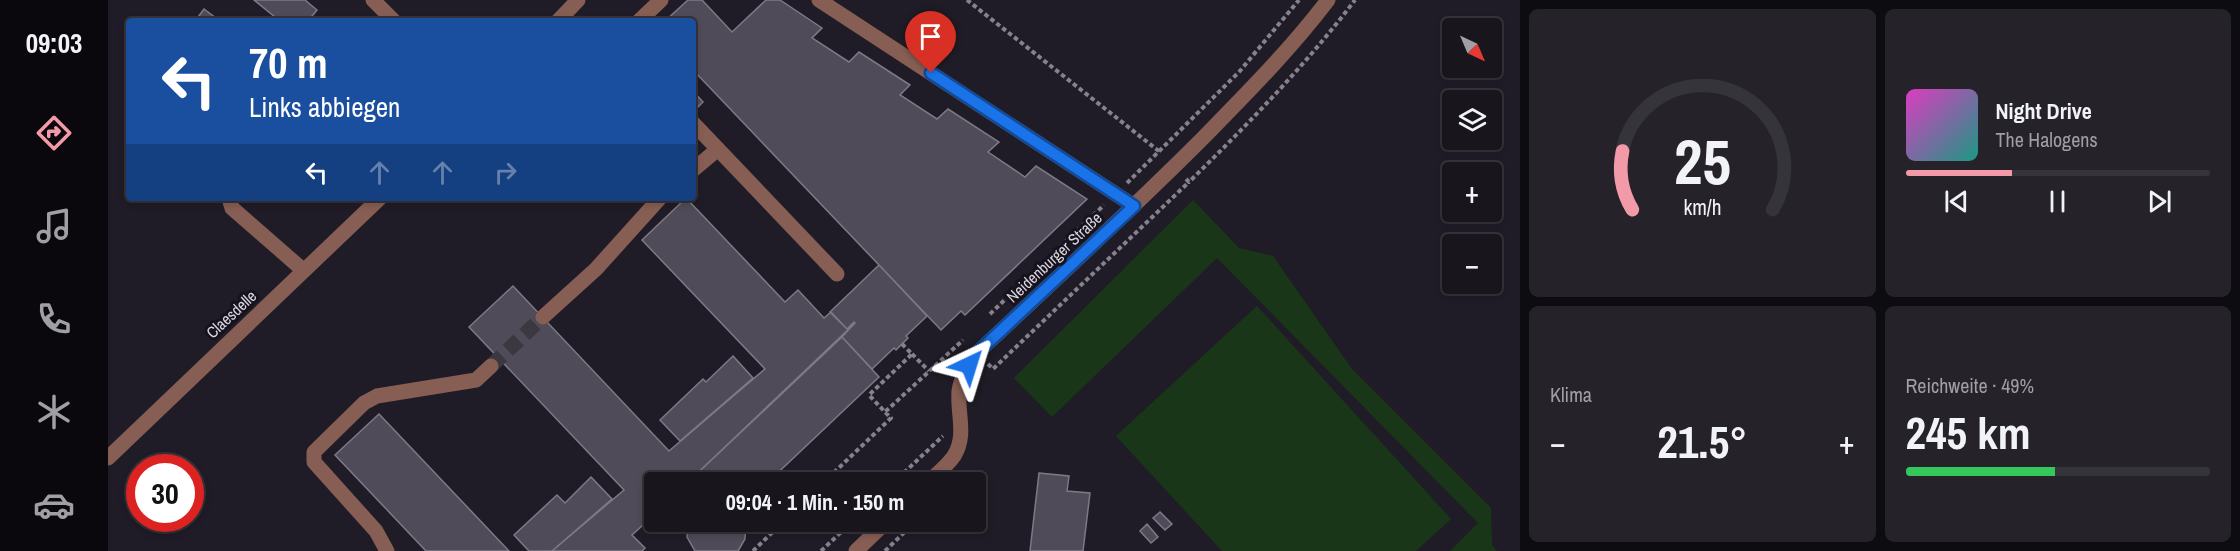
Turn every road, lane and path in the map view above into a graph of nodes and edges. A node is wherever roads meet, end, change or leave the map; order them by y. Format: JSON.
{"nodes":[{"id":1,"x":373,"y":0,"type":"edge"},
{"id":2,"x":578,"y":0,"type":"edge"},
{"id":3,"x":661,"y":0,"type":"edge"},
{"id":4,"x":819,"y":0,"type":"edge"},
{"id":5,"x":967,"y":0,"type":"edge"},
{"id":6,"x":1299,"y":0,"type":"edge"},
{"id":7,"x":1328,"y":0,"type":"edge"},
{"id":8,"x":391,"y":18,"type":"edge"},
{"id":9,"x":561,"y":18,"type":"edge"},
{"id":10,"x":642,"y":18,"type":"edge"},
{"id":11,"x":696,"y":126,"type":"edge"},
{"id":12,"x":718,"y":149,"type":"junction"},
{"id":13,"x":1160,"y":152,"type":"junction"},
{"id":14,"x":696,"y":167,"type":"edge"},
{"id":15,"x":1174,"y":167,"type":"junction"},
{"id":16,"x":1189,"y":182,"type":"dead end"},
{"id":17,"x":1116,"y":193,"type":"junction"},
{"id":18,"x":230,"y":201,"type":"edge"},
{"id":19,"x":377,"y":201,"type":"edge"},
{"id":20,"x":657,"y":201,"type":"edge"},
{"id":21,"x":1134,"y":206,"type":"junction"},
{"id":22,"x":303,"y":270,"type":"junction"},
{"id":23,"x":837,"y":274,"type":"dead end"},
{"id":24,"x":989,"y":315,"type":"dead end"},
{"id":25,"x":543,"y":317,"type":"tunnel mouth"},
{"id":26,"x":964,"y":339,"type":"dead end"},
{"id":27,"x":902,"y":344,"type":"dead end"},
{"id":28,"x":912,"y":354,"type":"junction"},
{"id":29,"x":491,"y":366,"type":"tunnel mouth"},
{"id":30,"x":993,"y":369,"type":"dead end"},
{"id":31,"x":929,"y":371,"type":"junction"},
{"id":32,"x":885,"y":412,"type":"junction"},
{"id":33,"x":961,"y":419,"type":"junction"},
{"id":34,"x":108,"y":458,"type":"edge"},
{"id":35,"x":835,"y":472,"type":"edge"},
{"id":36,"x":905,"y":472,"type":"edge"},
{"id":37,"x":938,"y":472,"type":"edge"},
{"id":38,"x":773,"y":532,"type":"edge"},
{"id":39,"x":841,"y":532,"type":"edge"},
{"id":40,"x":876,"y":532,"type":"edge"},
{"id":41,"x":905,"y":532,"type":"edge"},
{"id":42,"x":387,"y":551,"type":"edge"},
{"id":43,"x":753,"y":551,"type":"edge"},
{"id":44,"x":821,"y":551,"type":"edge"},
{"id":45,"x":856,"y":551,"type":"edge"},
{"id":46,"x":885,"y":551,"type":"edge"}],
"edges":[{"from":1,"to":8,"type":"street"},
{"from":2,"to":9,"type":"street"},
{"from":3,"to":10,"type":"street"},
{"from":4,"to":17,"type":"street"},
{"from":5,"to":13,"type":"path"},
{"from":6,"to":13,"type":"path"},
{"from":7,"to":15,"type":"street","name":"Neidenburger Straße"},
{"from":11,"to":12,"type":"street"},
{"from":12,"to":14,"type":"street"},
{"from":12,"to":23,"type":"street"},
{"from":13,"to":15,"type":"path"},
{"from":13,"to":17,"type":"path"},
{"from":15,"to":21,"type":"street","name":"Neidenburger Straße"},
{"from":16,"to":30,"type":"path"},
{"from":17,"to":21,"type":"street"},
{"from":17,"to":24,"type":"path"},
{"from":18,"to":22,"type":"street"},
{"from":19,"to":22,"type":"street","name":"Claesdelle"},
{"from":20,"to":25,"type":"street"},
{"from":21,"to":33,"type":"street","name":"Neidenburger Straße"},
{"from":22,"to":34,"type":"street","name":"Claesdelle"},
{"from":26,"to":31,"type":"path"},
{"from":27,"to":28,"type":"path"},
{"from":28,"to":31,"type":"path"},
{"from":28,"to":32,"type":"path"},
{"from":29,"to":42,"type":"street"},
{"from":31,"to":32,"type":"path"},
{"from":32,"to":35,"type":"path"},
{"from":33,"to":36,"type":"path"},
{"from":33,"to":37,"type":"street","name":"Neidenburger Straße"},
{"from":38,"to":43,"type":"path"},
{"from":39,"to":44,"type":"path"},
{"from":40,"to":45,"type":"street"},
{"from":41,"to":46,"type":"path"}]}
